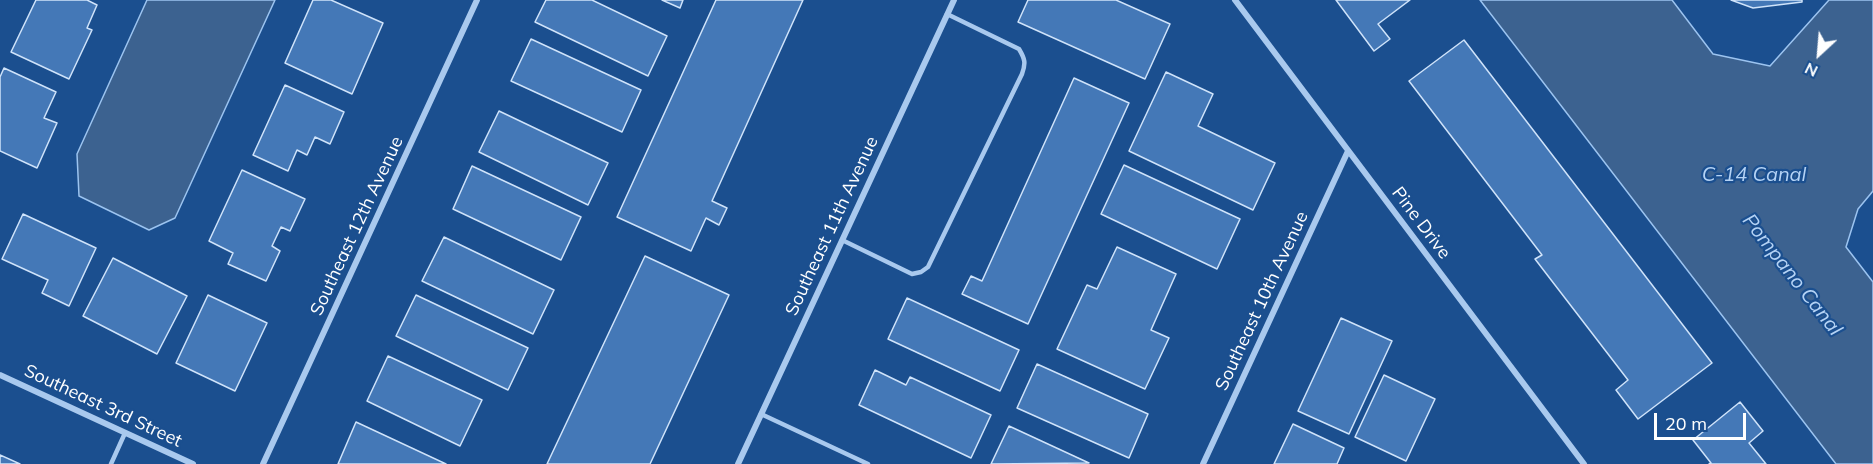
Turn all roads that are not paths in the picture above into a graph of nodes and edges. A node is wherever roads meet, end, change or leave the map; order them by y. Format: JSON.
{"nodes":[{"id":1,"x":477,"y":0,"type":"edge"},
{"id":2,"x":954,"y":0,"type":"edge"},
{"id":3,"x":1235,"y":0,"type":"edge"},
{"id":4,"x":947,"y":14,"type":"junction"},
{"id":5,"x":1348,"y":151,"type":"junction"},
{"id":6,"x":842,"y":240,"type":"junction"},
{"id":7,"x":0,"y":375,"type":"edge"},
{"id":8,"x":761,"y":414,"type":"junction"},
{"id":9,"x":125,"y":433,"type":"junction"},
{"id":10,"x":189,"y":463,"type":"edge"},
{"id":11,"x":111,"y":464,"type":"edge"},
{"id":12,"x":263,"y":464,"type":"edge"},
{"id":13,"x":738,"y":464,"type":"edge"},
{"id":14,"x":868,"y":464,"type":"edge"},
{"id":15,"x":1203,"y":464,"type":"edge"},
{"id":16,"x":1584,"y":464,"type":"edge"}],
"edges":[{"from":1,"to":12,"type":"street","name":"Southeast 12th Avenue"},
{"from":2,"to":4,"type":"street","name":"Southeast 11th Avenue"},
{"from":3,"to":5,"type":"street","name":"Pine Drive"},
{"from":4,"to":6,"type":"street","name":"Southeast 11th Avenue"},
{"from":4,"to":6,"type":"lane"},
{"from":5,"to":15,"type":"street","name":"Southeast 10th Avenue"},
{"from":5,"to":16,"type":"street","name":"Pine Drive"},
{"from":6,"to":8,"type":"street","name":"Southeast 11th Avenue"},
{"from":7,"to":9,"type":"street","name":"Southeast 3rd Street"},
{"from":8,"to":13,"type":"street","name":"Southeast 11th Avenue"},
{"from":8,"to":14,"type":"lane"},
{"from":9,"to":10,"type":"street","name":"Southeast 3rd Street"},
{"from":9,"to":11,"type":"lane"}]}
